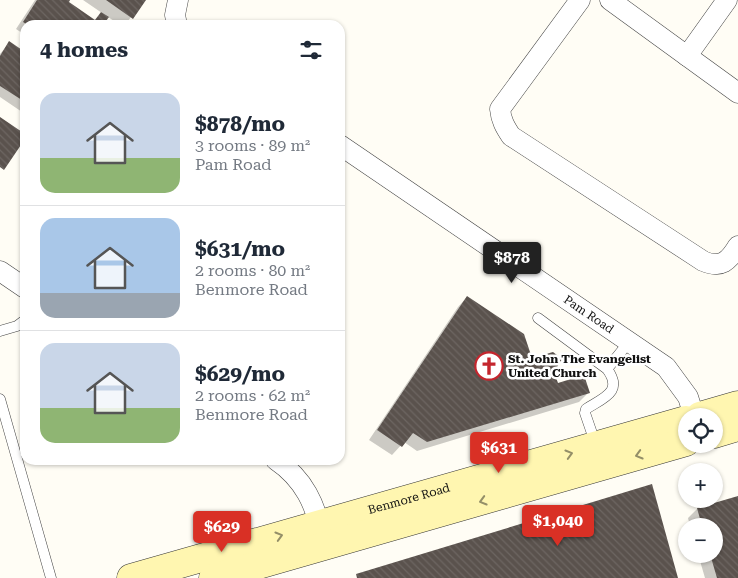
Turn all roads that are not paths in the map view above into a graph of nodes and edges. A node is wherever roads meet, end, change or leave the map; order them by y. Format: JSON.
{"nodes":[{"id":1,"x":178,"y":0,"type":"edge"},
{"id":2,"x":580,"y":0,"type":"edge"},
{"id":3,"x":610,"y":0,"type":"edge"},
{"id":4,"x":727,"y":0,"type":"edge"},
{"id":5,"x":176,"y":20,"type":"edge"},
{"id":6,"x":687,"y":56,"type":"junction"},
{"id":7,"x":738,"y":93,"type":"edge"},
{"id":8,"x":345,"y":148,"type":"edge"},
{"id":9,"x":738,"y":246,"type":"edge"},
{"id":10,"x":0,"y":271,"type":"edge"},
{"id":11,"x":20,"y":285,"type":"edge"},
{"id":12,"x":538,"y":318,"type":"dead end"},
{"id":13,"x":20,"y":324,"type":"edge"},
{"id":14,"x":0,"y":331,"type":"edge"},
{"id":15,"x":629,"y":342,"type":"junction"},
{"id":16,"x":607,"y":369,"type":"junction"},
{"id":17,"x":0,"y":399,"type":"edge"},
{"id":18,"x":738,"y":405,"type":"edge"},
{"id":19,"x":691,"y":408,"type":"edge"},
{"id":20,"x":723,"y":409,"type":"edge"},
{"id":21,"x":678,"y":422,"type":"edge"},
{"id":22,"x":738,"y":427,"type":"edge"},
{"id":23,"x":723,"y":431,"type":"edge"},
{"id":24,"x":678,"y":444,"type":"edge"},
{"id":25,"x":597,"y":446,"type":"junction"},
{"id":26,"x":283,"y":465,"type":"edge"},
{"id":27,"x":322,"y":536,"type":"junction"},
{"id":28,"x":51,"y":578,"type":"edge"},
{"id":29,"x":131,"y":578,"type":"edge"},
{"id":30,"x":213,"y":578,"type":"edge"}],
"edges":[{"from":1,"to":5,"type":"street"},
{"from":2,"to":9,"type":"street"},
{"from":3,"to":6,"type":"street"},
{"from":4,"to":6,"type":"street"},
{"from":6,"to":7,"type":"street"},
{"from":8,"to":15,"type":"street","name":"Pam Road"},
{"from":10,"to":11,"type":"street"},
{"from":12,"to":16,"type":"lane"},
{"from":13,"to":14,"type":"lane"},
{"from":15,"to":16,"type":"lane"},
{"from":15,"to":19,"type":"street","name":"Pam Road"},
{"from":16,"to":25,"type":"lane"},
{"from":17,"to":28,"type":"lane"},
{"from":18,"to":20,"type":"street"},
{"from":21,"to":25,"type":"street","name":"Benmore Road"},
{"from":22,"to":23,"type":"street"},
{"from":24,"to":27,"type":"street","name":"Benmore Road","one_way":true},
{"from":27,"to":25,"type":"street","name":"Benmore Road","one_way":true},
{"from":26,"to":27,"type":"street"},
{"from":29,"to":27,"type":"street","name":"Benmore Road","one_way":true},
{"from":27,"to":30,"type":"street","name":"Benmore Road"}]}
